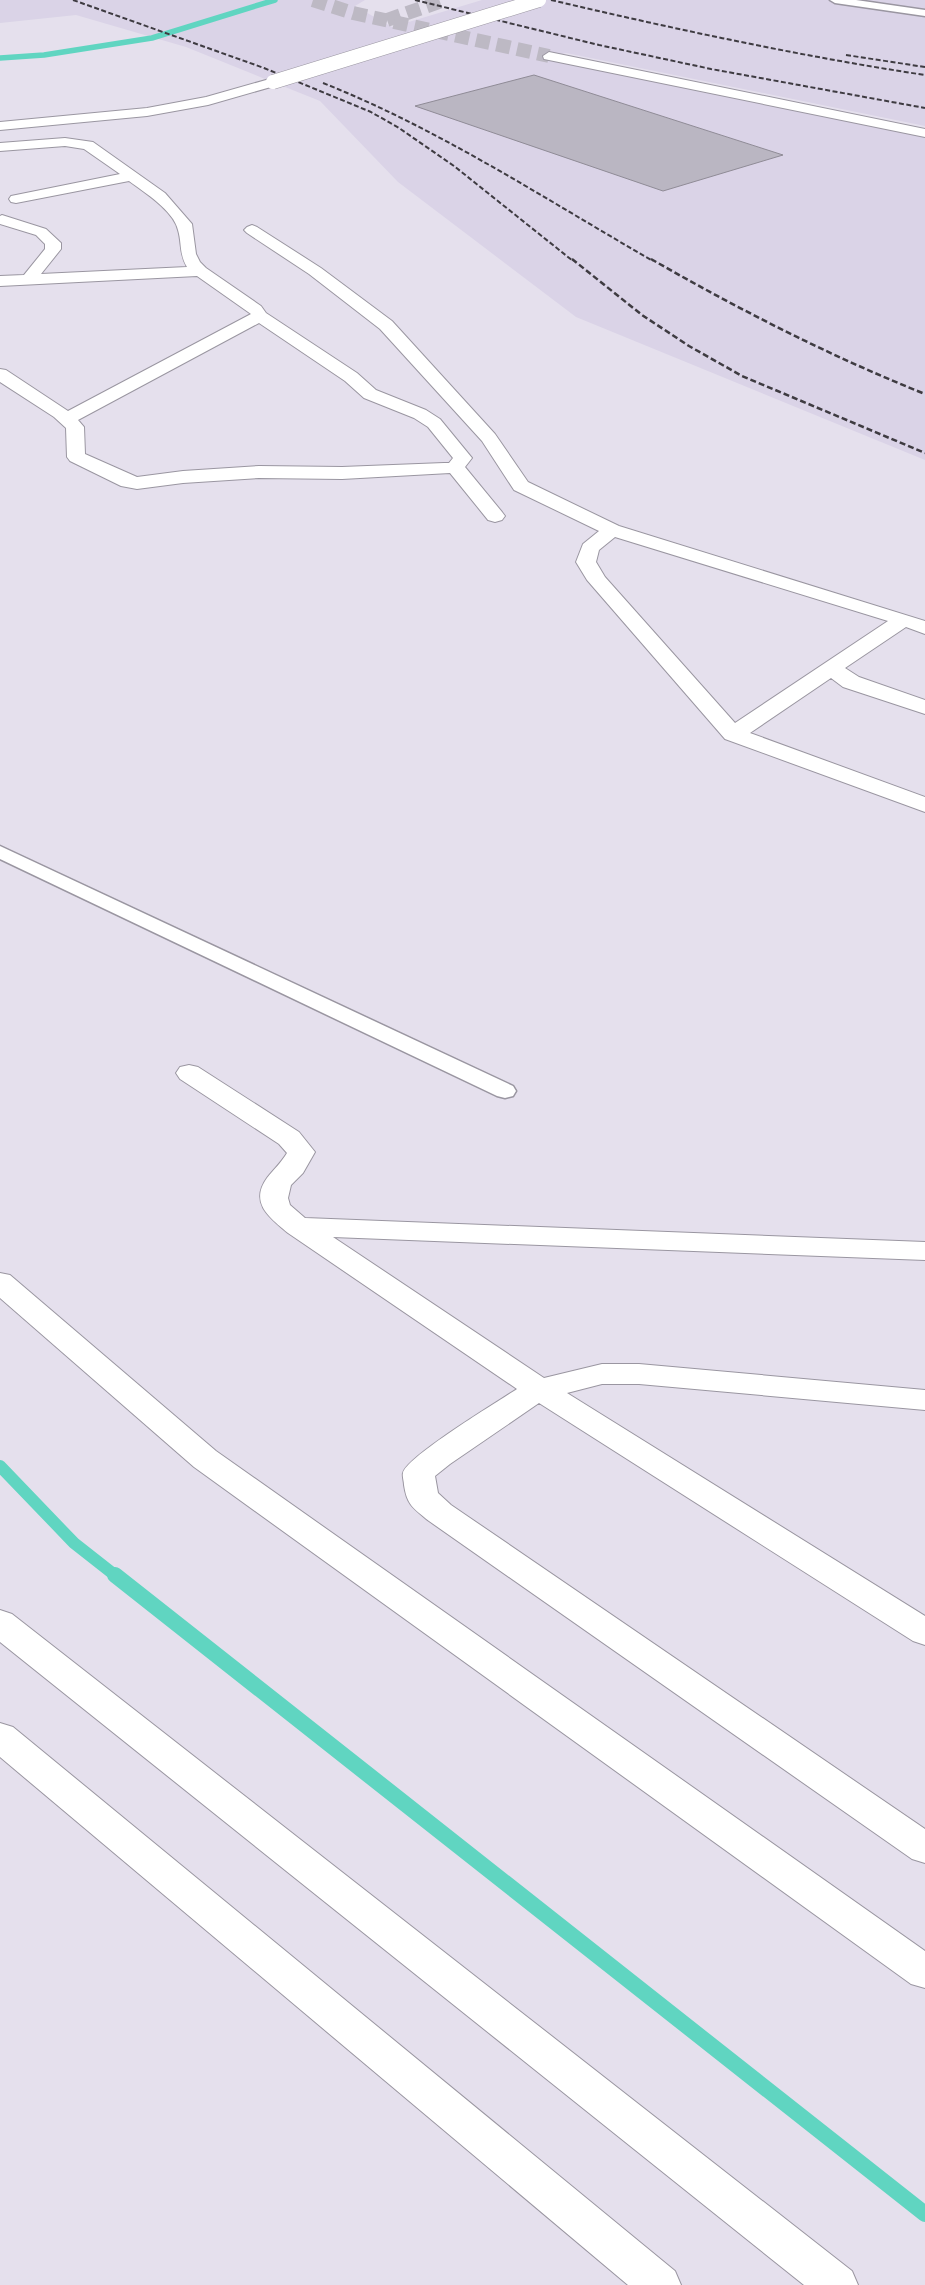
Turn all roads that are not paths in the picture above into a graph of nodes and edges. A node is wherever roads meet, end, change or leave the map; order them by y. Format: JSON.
{"nodes":[{"id":1,"x":539,"y":0,"type":"edge"},
{"id":2,"x":835,"y":0,"type":"edge"},
{"id":3,"x":925,"y":13,"type":"edge"},
{"id":4,"x":549,"y":56,"type":"tunnel mouth"},
{"id":5,"x":0,"y":126,"type":"edge"},
{"id":6,"x":925,"y":133,"type":"edge"},
{"id":7,"x":0,"y":147,"type":"edge"},
{"id":8,"x":132,"y":176,"type":"junction"},
{"id":9,"x":0,"y":192,"type":"edge"},
{"id":10,"x":16,"y":199,"type":"junction"},
{"id":11,"x":1,"y":220,"type":"edge"},
{"id":12,"x":252,"y":230,"type":"dead end"},
{"id":13,"x":200,"y":270,"type":"junction"},
{"id":14,"x":29,"y":279,"type":"junction"},
{"id":15,"x":0,"y":281,"type":"edge"},
{"id":16,"x":260,"y":316,"type":"junction"},
{"id":17,"x":0,"y":374,"type":"edge"},
{"id":18,"x":67,"y":419,"type":"junction"},
{"id":19,"x":455,"y":467,"type":"junction"},
{"id":20,"x":495,"y":516,"type":"dead end"},
{"id":21,"x":612,"y":530,"type":"junction"},
{"id":22,"x":904,"y":619,"type":"junction"},
{"id":23,"x":925,"y":628,"type":"edge"},
{"id":24,"x":831,"y":668,"type":"junction"},
{"id":25,"x":925,"y":707,"type":"edge"},
{"id":26,"x":732,"y":734,"type":"junction"},
{"id":27,"x":925,"y":805,"type":"edge"},
{"id":28,"x":0,"y":852,"type":"edge"},
{"id":29,"x":190,"y":1072,"type":"dead end"},
{"id":30,"x":506,"y":1090,"type":"dead end"},
{"id":31,"x":298,"y":1227,"type":"junction"},
{"id":32,"x":925,"y":1251,"type":"edge"},
{"id":33,"x":0,"y":1282,"type":"edge"},
{"id":34,"x":539,"y":1389,"type":"junction"},
{"id":35,"x":925,"y":1400,"type":"edge"},
{"id":36,"x":0,"y":1624,"type":"edge"},
{"id":37,"x":925,"y":1632,"type":"edge"},
{"id":38,"x":0,"y":1737,"type":"edge"},
{"id":39,"x":925,"y":1848,"type":"edge"},
{"id":40,"x":925,"y":1972,"type":"edge"},
{"id":41,"x":660,"y":2285,"type":"edge"},
{"id":42,"x":837,"y":2285,"type":"edge"}],
"edges":[{"from":1,"to":5,"type":"street","bridge":true},
{"from":2,"to":3,"type":"lane"},
{"from":4,"to":6,"type":"street"},
{"from":7,"to":8,"type":"street"},
{"from":8,"to":10,"type":"street"},
{"from":8,"to":13,"type":"street"},
{"from":9,"to":10,"type":"street"},
{"from":10,"to":11,"type":"street"},
{"from":11,"to":14,"type":"street"},
{"from":12,"to":21,"type":"street"},
{"from":13,"to":14,"type":"street"},
{"from":13,"to":16,"type":"street"},
{"from":14,"to":15,"type":"street"},
{"from":16,"to":18,"type":"street"},
{"from":16,"to":19,"type":"street"},
{"from":17,"to":18,"type":"street"},
{"from":18,"to":19,"type":"street"},
{"from":19,"to":20,"type":"street"},
{"from":21,"to":22,"type":"street"},
{"from":21,"to":26,"type":"street"},
{"from":22,"to":23,"type":"street"},
{"from":22,"to":24,"type":"street"},
{"from":24,"to":25,"type":"street"},
{"from":24,"to":26,"type":"street"},
{"from":26,"to":27,"type":"street"},
{"from":28,"to":30,"type":"lane"},
{"from":29,"to":31,"type":"street"},
{"from":31,"to":32,"type":"street"},
{"from":31,"to":34,"type":"street"},
{"from":33,"to":40,"type":"street"},
{"from":34,"to":35,"type":"street"},
{"from":34,"to":37,"type":"street"},
{"from":34,"to":39,"type":"street"},
{"from":36,"to":42,"type":"street"},
{"from":38,"to":41,"type":"street"}]}
